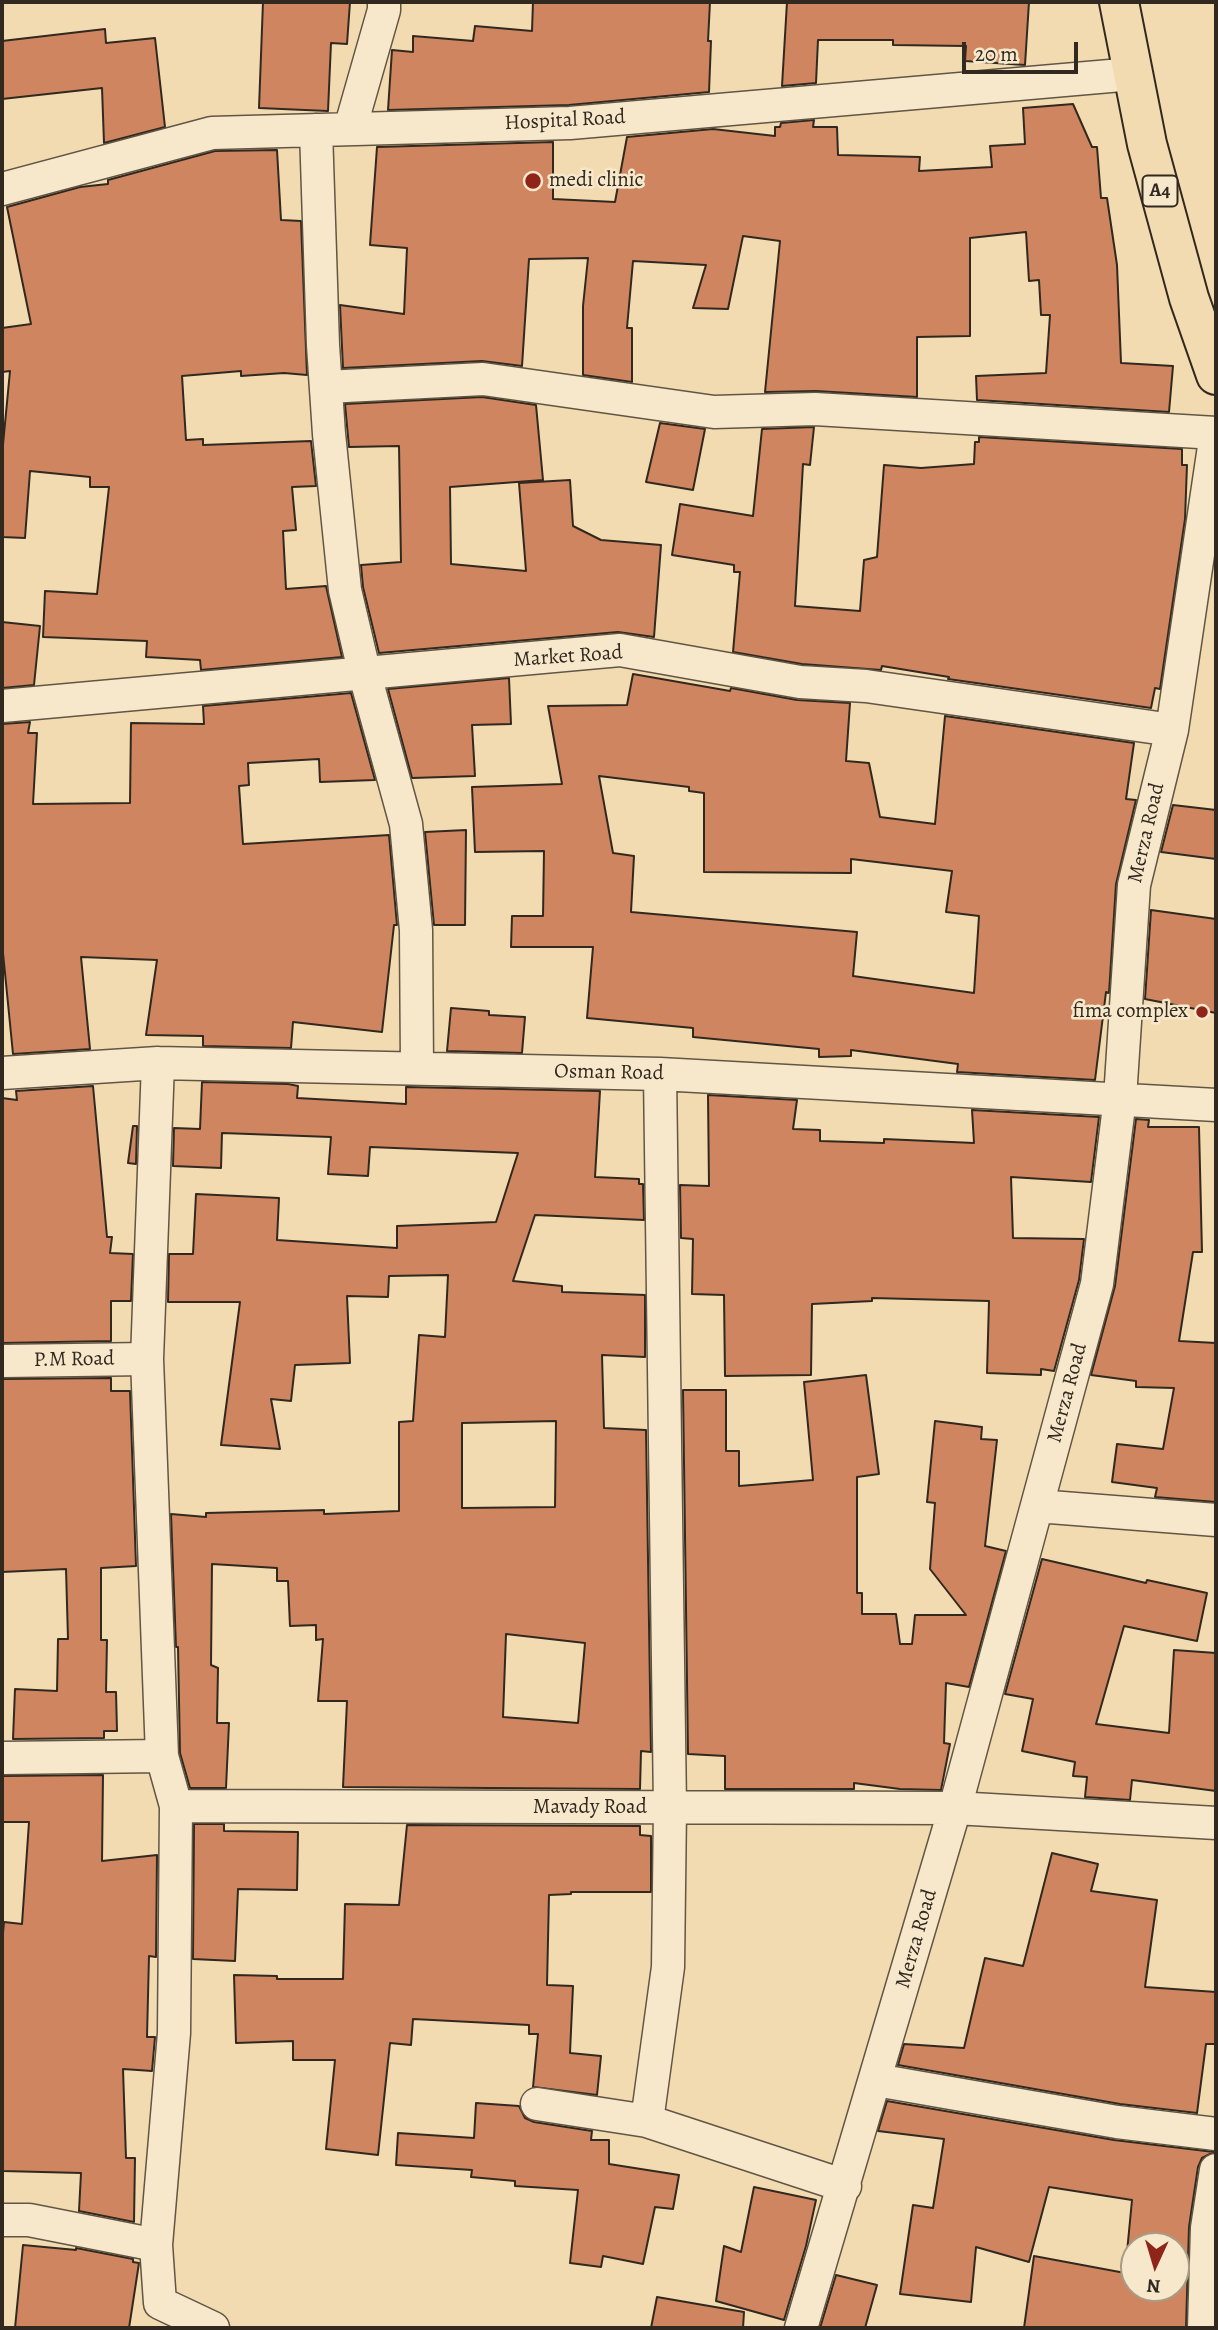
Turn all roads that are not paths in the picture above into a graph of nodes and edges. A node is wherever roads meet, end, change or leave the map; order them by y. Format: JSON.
{"nodes":[{"id":1,"x":384,"y":2,"type":"edge"},
{"id":2,"x":1119,"y":2,"type":"edge"},
{"id":3,"x":1133,"y":74,"type":"junction"},
{"id":4,"x":316,"y":130,"type":"junction"},
{"id":5,"x":350,"y":130,"type":"junction"},
{"id":6,"x":2,"y":189,"type":"edge"},
{"id":7,"x":1216,"y":375,"type":"edge"},
{"id":8,"x":326,"y":387,"type":"junction"},
{"id":9,"x":1216,"y":433,"type":"edge"},
{"id":10,"x":365,"y":674,"type":"junction"},
{"id":11,"x":2,"y":706,"type":"edge"},
{"id":12,"x":1172,"y":730,"type":"junction"},
{"id":13,"x":158,"y":1063,"type":"junction"},
{"id":14,"x":417,"y":1068,"type":"junction"},
{"id":15,"x":2,"y":1073,"type":"edge"},
{"id":16,"x":660,"y":1074,"type":"junction"},
{"id":17,"x":1120,"y":1098,"type":"junction"},
{"id":18,"x":1216,"y":1105,"type":"edge"},
{"id":19,"x":146,"y":1359,"type":"junction"},
{"id":20,"x":2,"y":1361,"type":"edge"},
{"id":21,"x":1037,"y":1506,"type":"junction"},
{"id":22,"x":1216,"y":1520,"type":"edge"},
{"id":23,"x":162,"y":1756,"type":"junction"},
{"id":24,"x":2,"y":1758,"type":"edge"},
{"id":25,"x":176,"y":1806,"type":"junction"},
{"id":26,"x":670,"y":1808,"type":"junction"},
{"id":27,"x":955,"y":1808,"type":"junction"},
{"id":28,"x":1216,"y":1823,"type":"edge"},
{"id":29,"x":876,"y":2080,"type":"junction"},
{"id":30,"x":537,"y":2104,"type":"dead end"},
{"id":31,"x":647,"y":2121,"type":"junction"},
{"id":32,"x":1216,"y":2134,"type":"edge"},
{"id":33,"x":1216,"y":2170,"type":"edge"},
{"id":34,"x":845,"y":2186,"type":"junction"},
{"id":35,"x":2,"y":2220,"type":"edge"},
{"id":36,"x":156,"y":2245,"type":"junction"},
{"id":37,"x":213,"y":2328,"type":"edge"},
{"id":38,"x":801,"y":2328,"type":"edge"},
{"id":39,"x":1204,"y":2328,"type":"edge"}],
"edges":[{"from":1,"to":5,"type":"street"},
{"from":2,"to":3,"type":"highway","number":"A4"},
{"from":3,"to":5,"type":"street","name":"Hospital Road"},
{"from":3,"to":7,"type":"highway","number":"A4"},
{"from":4,"to":5,"type":"street","name":"Hospital Road"},
{"from":4,"to":6,"type":"street","name":"Hospital Road"},
{"from":4,"to":8,"type":"street"},
{"from":8,"to":9,"type":"street"},
{"from":8,"to":10,"type":"street"},
{"from":9,"to":12,"type":"street","name":"Merza Road"},
{"from":10,"to":11,"type":"street","name":"Market Road"},
{"from":10,"to":12,"type":"street","name":"Market Road"},
{"from":10,"to":14,"type":"street"},
{"from":12,"to":17,"type":"street","name":"Merza Road"},
{"from":13,"to":14,"type":"street","name":"Osman Road"},
{"from":13,"to":15,"type":"street","name":"Osman Road"},
{"from":13,"to":19,"type":"street"},
{"from":14,"to":16,"type":"street","name":"Osman Road"},
{"from":16,"to":17,"type":"street","name":"Osman Road"},
{"from":16,"to":26,"type":"street"},
{"from":17,"to":18,"type":"street","name":"Osman Road"},
{"from":17,"to":21,"type":"street","name":"Merza Road"},
{"from":19,"to":20,"type":"street","name":"P.M Road"},
{"from":19,"to":23,"type":"street"},
{"from":21,"to":22,"type":"street"},
{"from":21,"to":27,"type":"street","name":"Merza Road"},
{"from":23,"to":24,"type":"street"},
{"from":23,"to":25,"type":"street"},
{"from":25,"to":26,"type":"street","name":"Mavady Road"},
{"from":25,"to":36,"type":"street"},
{"from":26,"to":27,"type":"street","name":"Mavady Road"},
{"from":26,"to":31,"type":"street"},
{"from":27,"to":28,"type":"street","name":"Mavady Road"},
{"from":27,"to":29,"type":"street","name":"Merza Road"},
{"from":29,"to":32,"type":"street"},
{"from":29,"to":34,"type":"street","name":"Merza Road"},
{"from":30,"to":31,"type":"street"},
{"from":31,"to":34,"type":"street"},
{"from":33,"to":39,"type":"street"},
{"from":34,"to":38,"type":"street","name":"Merza Road"},
{"from":35,"to":36,"type":"street"},
{"from":36,"to":37,"type":"street"}]}
